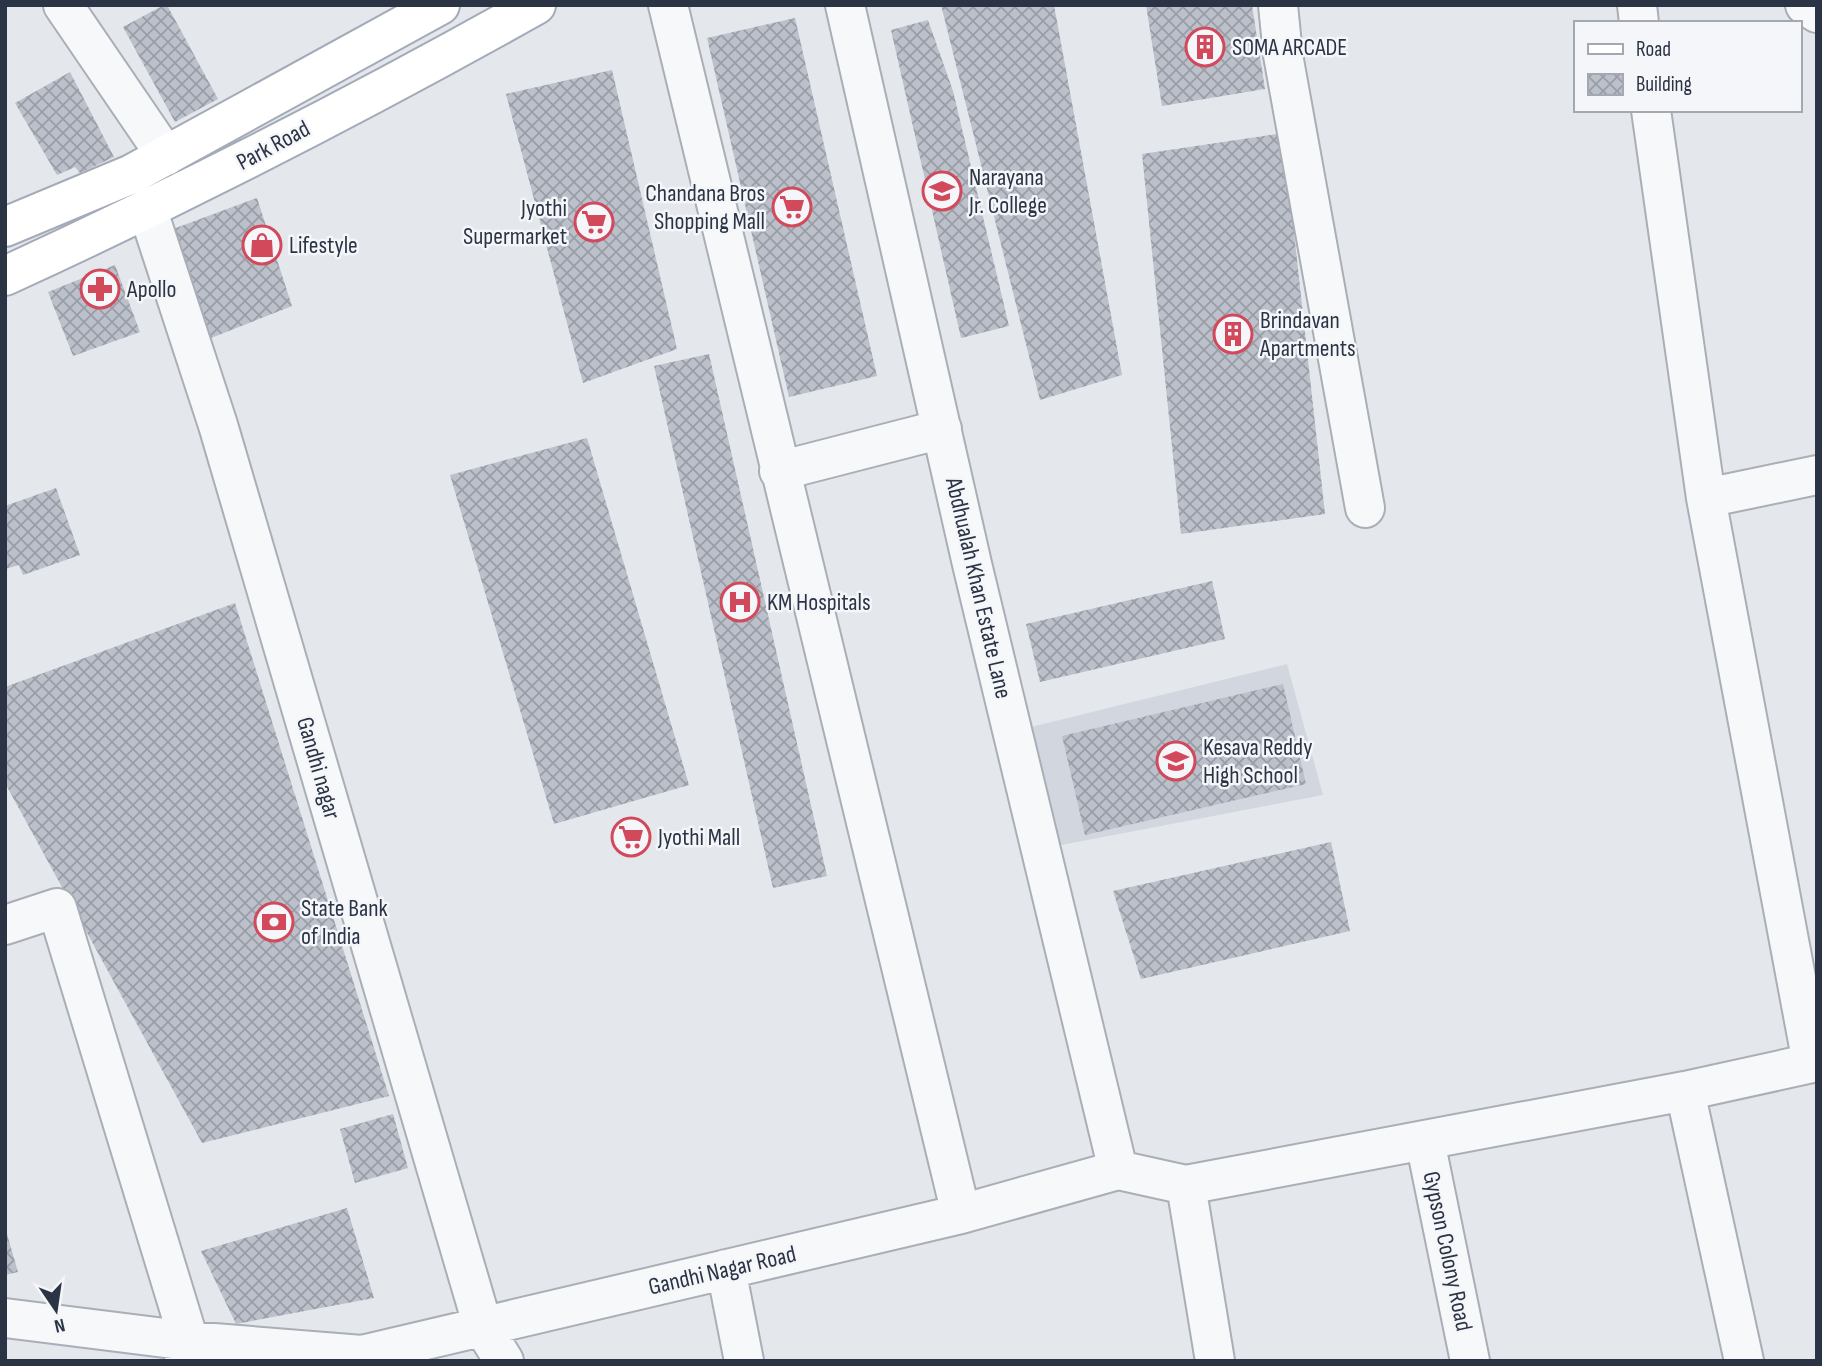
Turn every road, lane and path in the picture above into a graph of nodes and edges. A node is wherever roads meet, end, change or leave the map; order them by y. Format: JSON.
{"nodes":[{"id":1,"x":63,"y":5,"type":"edge"},
{"id":2,"x":440,"y":5,"type":"edge"},
{"id":3,"x":536,"y":5,"type":"edge"},
{"id":4,"x":668,"y":5,"type":"edge"},
{"id":5,"x":845,"y":5,"type":"edge"},
{"id":6,"x":1278,"y":5,"type":"edge"},
{"id":7,"x":1805,"y":5,"type":"edge"},
{"id":8,"x":1817,"y":13,"type":"edge"},
{"id":9,"x":1651,"y":112,"type":"edge"},
{"id":10,"x":166,"y":156,"type":"junction"},
{"id":11,"x":148,"y":211,"type":"junction"},
{"id":12,"x":5,"y":227,"type":"edge"},
{"id":13,"x":5,"y":276,"type":"edge"},
{"id":14,"x":942,"y":429,"type":"junction"},
{"id":15,"x":779,"y":471,"type":"junction"},
{"id":16,"x":1817,"y":475,"type":"edge"},
{"id":17,"x":1706,"y":498,"type":"junction"},
{"id":18,"x":1365,"y":508,"type":"dead end"},
{"id":19,"x":5,"y":925,"type":"edge"},
{"id":20,"x":1814,"y":1063,"type":"edge"},
{"id":21,"x":1685,"y":1091,"type":"junction"},
{"id":22,"x":1425,"y":1141,"type":"junction"},
{"id":23,"x":1118,"y":1170,"type":"junction"},
{"id":24,"x":1186,"y":1185,"type":"junction"},
{"id":25,"x":961,"y":1214,"type":"junction"},
{"id":26,"x":726,"y":1269,"type":"junction"},
{"id":27,"x":8,"y":1327,"type":"edge"},
{"id":28,"x":483,"y":1328,"type":"junction"},
{"id":29,"x":186,"y":1351,"type":"edge"},
{"id":30,"x":504,"y":1361,"type":"edge"},
{"id":31,"x":744,"y":1361,"type":"edge"},
{"id":32,"x":1216,"y":1361,"type":"edge"},
{"id":33,"x":1470,"y":1361,"type":"edge"},
{"id":34,"x":1744,"y":1361,"type":"edge"}],
"edges":[{"from":1,"to":10,"type":"street"},
{"from":2,"to":10,"type":"main road","name":"Park Road"},
{"from":3,"to":11,"type":"main road","name":"Park Road"},
{"from":4,"to":15,"type":"street"},
{"from":5,"to":14,"type":"street","name":"Abdhualah Khan Estate Lane"},
{"from":6,"to":18,"type":"street"},
{"from":7,"to":8,"type":"street"},
{"from":9,"to":17,"type":"street"},
{"from":10,"to":12,"type":"main road","name":"Park Road"},
{"from":11,"to":13,"type":"main road","name":"Park Road"},
{"from":11,"to":28,"type":"street","name":"Gandhi nagar"},
{"from":14,"to":15,"type":"street"},
{"from":14,"to":23,"type":"street","name":"Abdhualah Khan Estate Lane"},
{"from":15,"to":25,"type":"street"},
{"from":16,"to":17,"type":"street"},
{"from":17,"to":20,"type":"street"},
{"from":19,"to":29,"type":"street"},
{"from":20,"to":21,"type":"street"},
{"from":21,"to":22,"type":"street"},
{"from":21,"to":34,"type":"street"},
{"from":22,"to":24,"type":"street"},
{"from":22,"to":33,"type":"street","name":"Gypson Colony Road"},
{"from":23,"to":24,"type":"street"},
{"from":23,"to":25,"type":"street","name":"Gandhi Nagar Road"},
{"from":24,"to":32,"type":"street"},
{"from":25,"to":26,"type":"street","name":"Gandhi Nagar Road"},
{"from":26,"to":28,"type":"street","name":"Gandhi Nagar Road"},
{"from":26,"to":31,"type":"street"},
{"from":27,"to":29,"type":"street","name":"Gandhi Nagar Road"},
{"from":28,"to":29,"type":"street","name":"Gandhi Nagar Road"},
{"from":28,"to":30,"type":"street","name":"Gandhi nagar"}]}
